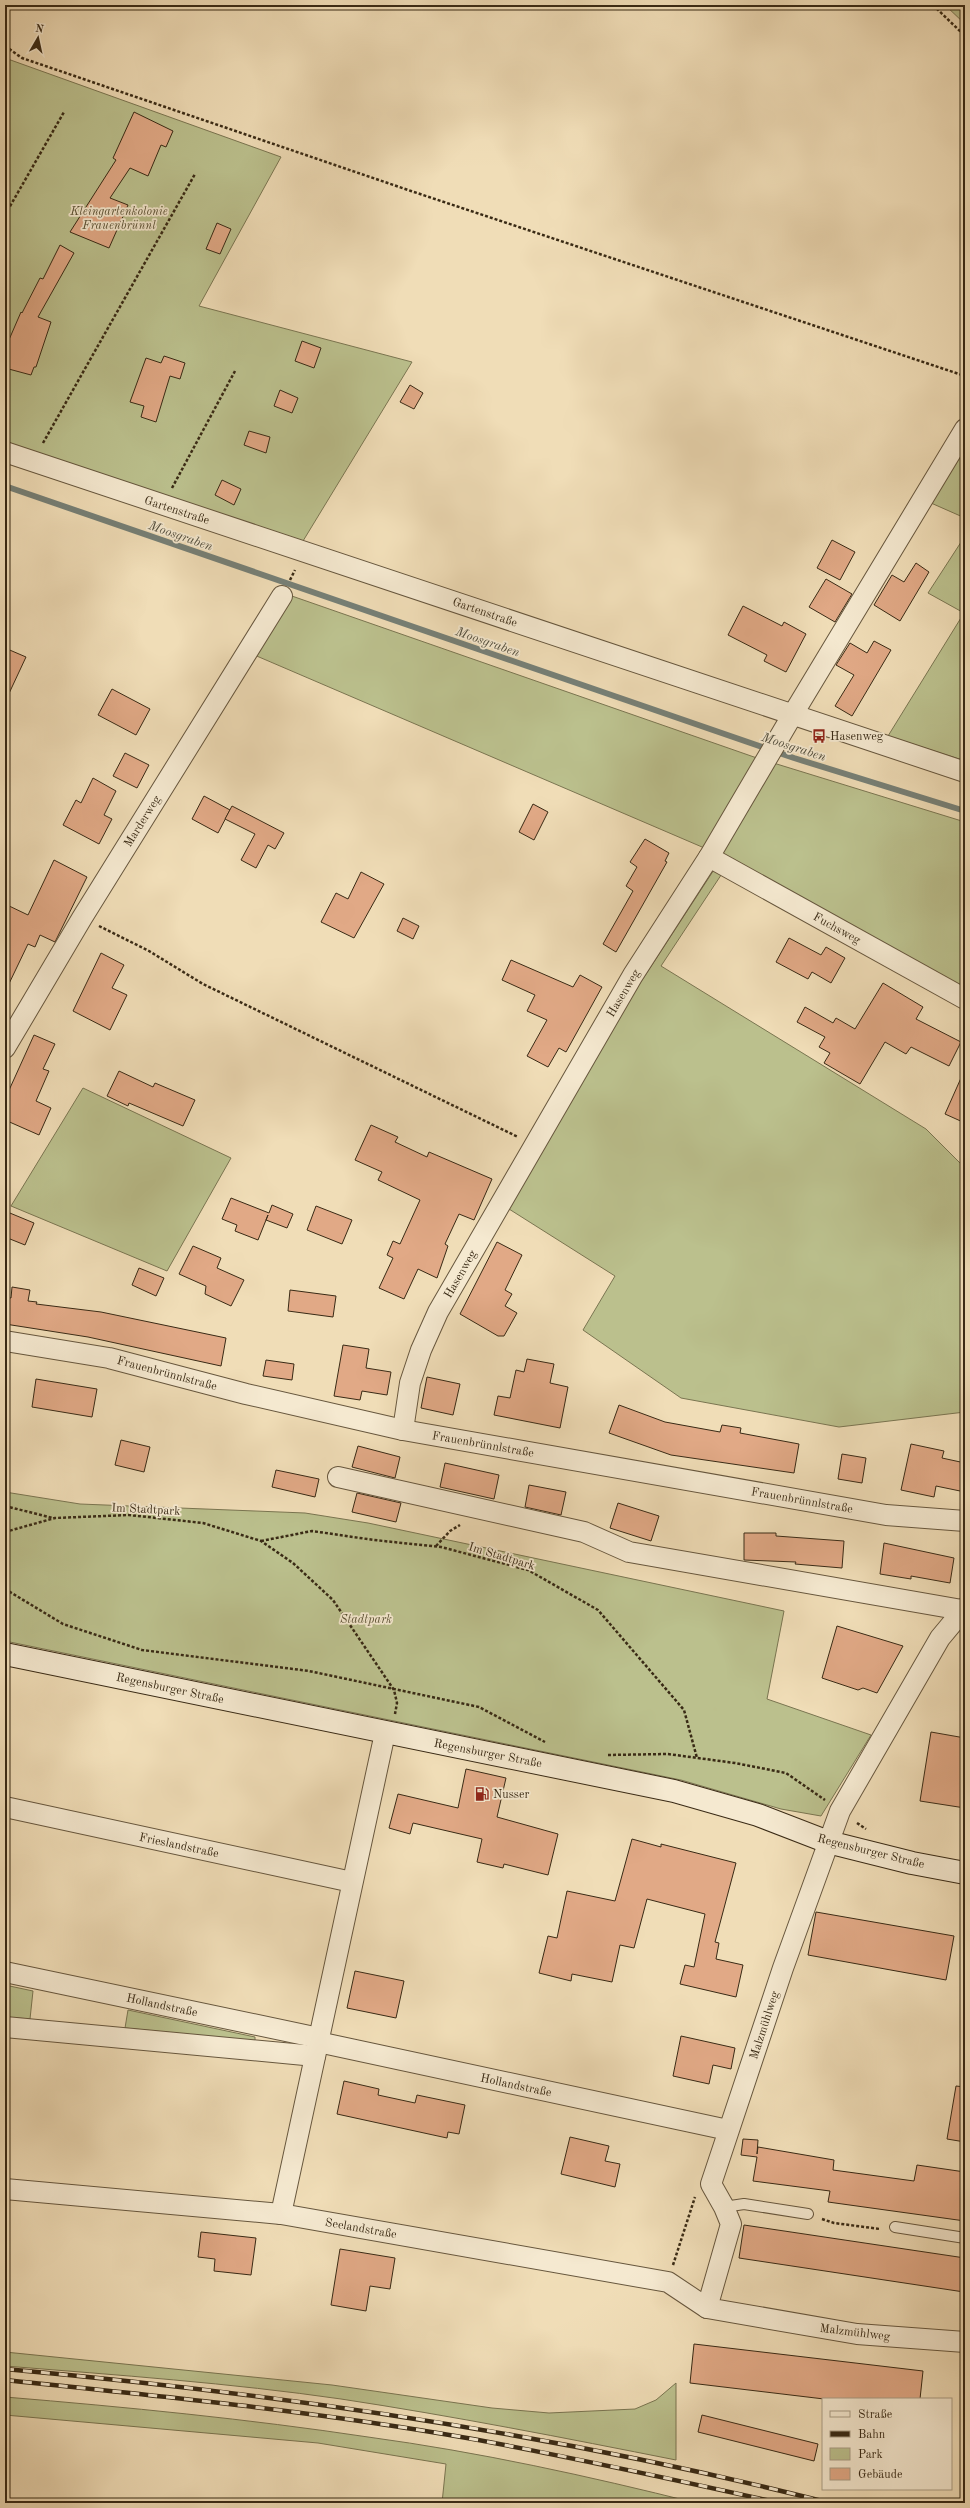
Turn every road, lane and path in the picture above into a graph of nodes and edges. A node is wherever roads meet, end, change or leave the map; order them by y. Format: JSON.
{"nodes":[{"id":1,"x":933,"y":5,"type":"edge"},
{"id":2,"x":965,"y":36,"type":"edge"},
{"id":3,"x":5,"y":46,"type":"edge"},
{"id":4,"x":64,"y":112,"type":"dead end"},
{"id":5,"x":195,"y":174,"type":"dead end"},
{"id":6,"x":5,"y":215,"type":"edge"},
{"id":7,"x":235,"y":371,"type":"dead end"},
{"id":8,"x":965,"y":376,"type":"edge"},
{"id":9,"x":965,"y":429,"type":"edge"},
{"id":10,"x":5,"y":452,"type":"edge"},
{"id":11,"x":33,"y":461,"type":"junction"},
{"id":12,"x":162,"y":506,"type":"junction"},
{"id":13,"x":282,"y":596,"type":"dead end"},
{"id":14,"x":792,"y":714,"type":"junction"},
{"id":15,"x":965,"y":772,"type":"edge"},
{"id":16,"x":709,"y":857,"type":"junction"},
{"id":17,"x":82,"y":918,"type":"junction"},
{"id":18,"x":965,"y":999,"type":"edge"},
{"id":19,"x":5,"y":1048,"type":"edge"},
{"id":20,"x":534,"y":1145,"type":"junction"},
{"id":21,"x":5,"y":1341,"type":"edge"},
{"id":22,"x":403,"y":1430,"type":"junction"},
{"id":23,"x":338,"y":1476,"type":"dead end"},
{"id":24,"x":5,"y":1506,"type":"edge"},
{"id":25,"x":55,"y":1518,"type":"junction"},
{"id":26,"x":965,"y":1521,"type":"edge"},
{"id":27,"x":450,"y":1531,"type":"dead end"},
{"id":28,"x":5,"y":1532,"type":"edge"},
{"id":29,"x":261,"y":1541,"type":"junction"},
{"id":30,"x":435,"y":1547,"type":"junction"},
{"id":31,"x":5,"y":1589,"type":"edge"},
{"id":32,"x":964,"y":1609,"type":"edge"},
{"id":33,"x":5,"y":1654,"type":"edge"},
{"id":34,"x":394,"y":1690,"type":"junction"},
{"id":35,"x":388,"y":1733,"type":"junction"},
{"id":36,"x":552,"y":1744,"type":"dead end"},
{"id":37,"x":600,"y":1755,"type":"dead end"},
{"id":38,"x":697,"y":1758,"type":"junction"},
{"id":39,"x":5,"y":1807,"type":"edge"},
{"id":40,"x":840,"y":1811,"type":"junction"},
{"id":41,"x":828,"y":1842,"type":"junction"},
{"id":42,"x":965,"y":1873,"type":"edge"},
{"id":43,"x":352,"y":1882,"type":"junction"},
{"id":44,"x":5,"y":1972,"type":"edge"},
{"id":45,"x":5,"y":2027,"type":"edge"},
{"id":46,"x":317,"y":2045,"type":"junction"},
{"id":47,"x":728,"y":2130,"type":"junction"},
{"id":48,"x":5,"y":2189,"type":"edge"},
{"id":49,"x":697,"y":2191,"type":"dead end"},
{"id":50,"x":724,"y":2207,"type":"junction"},
{"id":51,"x":281,"y":2214,"type":"junction"},
{"id":52,"x":808,"y":2214,"type":"joint"},
{"id":53,"x":894,"y":2227,"type":"joint"},
{"id":54,"x":965,"y":2238,"type":"edge"},
{"id":55,"x":668,"y":2282,"type":"junction"},
{"id":56,"x":707,"y":2308,"type":"junction"},
{"id":57,"x":965,"y":2342,"type":"edge"}],
"edges":[{"from":1,"to":2,"type":"path"},
{"from":3,"to":8,"type":"path"},
{"from":4,"to":6,"type":"path"},
{"from":5,"to":11,"type":"path"},
{"from":7,"to":12,"type":"path"},
{"from":9,"to":14,"type":"street","name":"Hasenweg"},
{"from":10,"to":11,"type":"street","name":"Gartenstraße"},
{"from":11,"to":12,"type":"street","name":"Gartenstraße"},
{"from":12,"to":14,"type":"street","name":"Gartenstraße"},
{"from":13,"to":17,"type":"street","name":"Marderweg"},
{"from":14,"to":15,"type":"street","name":"Gartenstraße"},
{"from":14,"to":16,"type":"street","name":"Hasenweg"},
{"from":16,"to":18,"type":"street","name":"Fuchsweg"},
{"from":16,"to":20,"type":"street","name":"Hasenweg"},
{"from":17,"to":19,"type":"street","name":"Marderweg"},
{"from":17,"to":20,"type":"path"},
{"from":20,"to":22,"type":"street","name":"Hasenweg"},
{"from":21,"to":22,"type":"street","name":"Frauenbrünnlstraße"},
{"from":22,"to":26,"type":"street","name":"Frauenbrünnlstraße"},
{"from":23,"to":32,"type":"street"},
{"from":24,"to":25,"type":"path"},
{"from":25,"to":28,"type":"path","name":"Im Stadtpark"},
{"from":25,"to":29,"type":"path","name":"Im Stadtpark"},
{"from":27,"to":30,"type":"path"},
{"from":29,"to":30,"type":"path","name":"Im Stadtpark"},
{"from":29,"to":34,"type":"path","name":"Im Stadtpark"},
{"from":30,"to":38,"type":"path","name":"Im Stadtpark"},
{"from":31,"to":34,"type":"path"},
{"from":32,"to":40,"type":"street"},
{"from":33,"to":35,"type":"street","name":"Regensburger Straße"},
{"from":34,"to":35,"type":"path","name":"Im Stadtpark"},
{"from":34,"to":36,"type":"path"},
{"from":35,"to":41,"type":"street","name":"Regensburger Straße"},
{"from":35,"to":43,"type":"street"},
{"from":37,"to":38,"type":"path"},
{"from":38,"to":40,"type":"path"},
{"from":39,"to":43,"type":"street","name":"Frieslandstraße"},
{"from":40,"to":41,"type":"street"},
{"from":41,"to":42,"type":"street","name":"Regensburger Straße"},
{"from":41,"to":47,"type":"street","name":"Malzmühlweg"},
{"from":43,"to":46,"type":"street"},
{"from":44,"to":46,"type":"street","name":"Hollandstraße"},
{"from":45,"to":46,"type":"street","name":"Hollandstraße"},
{"from":46,"to":47,"type":"street","name":"Hollandstraße"},
{"from":46,"to":51,"type":"street"},
{"from":47,"to":50,"type":"street","name":"Malzmühlweg"},
{"from":48,"to":51,"type":"street","name":"Seelandstraße"},
{"from":49,"to":55,"type":"path"},
{"from":50,"to":52,"type":"lane"},
{"from":50,"to":56,"type":"street","name":"Malzmühlweg"},
{"from":51,"to":55,"type":"street","name":"Seelandstraße"},
{"from":52,"to":53,"type":"path"},
{"from":53,"to":54,"type":"lane"},
{"from":55,"to":56,"type":"street","name":"Seelandstraße"},
{"from":56,"to":57,"type":"street","name":"Malzmühlweg"}]}
